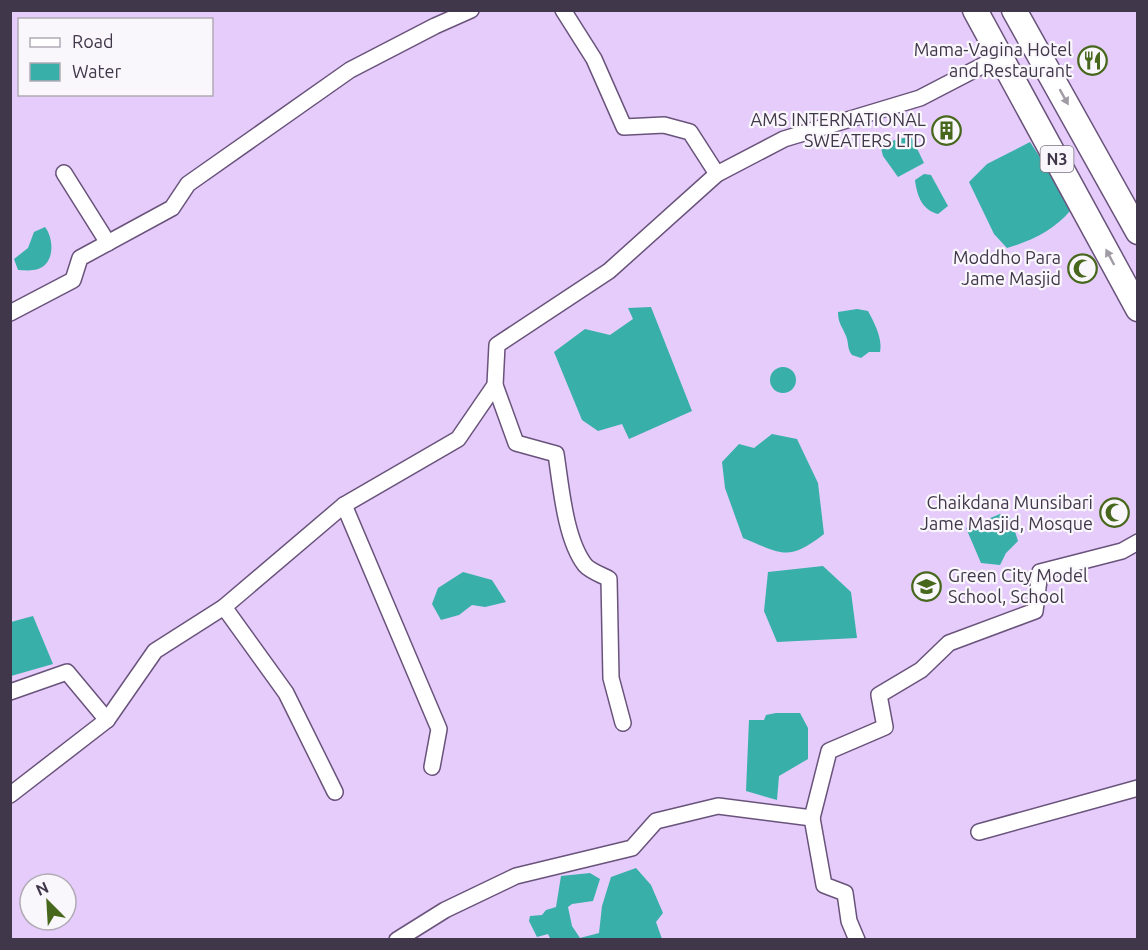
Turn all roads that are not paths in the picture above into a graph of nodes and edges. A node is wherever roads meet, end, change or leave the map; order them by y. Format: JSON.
{"nodes":[{"id":1,"x":471,"y":10,"type":"edge"},
{"id":2,"x":563,"y":10,"type":"edge"},
{"id":3,"x":975,"y":10,"type":"edge"},
{"id":4,"x":1014,"y":10,"type":"edge"},
{"id":5,"x":1001,"y":56,"type":"junction"},
{"id":6,"x":64,"y":173,"type":"dead end"},
{"id":7,"x":717,"y":174,"type":"junction"},
{"id":8,"x":1137,"y":232,"type":"edge"},
{"id":9,"x":108,"y":243,"type":"junction"},
{"id":10,"x":1137,"y":309,"type":"edge"},
{"id":11,"x":10,"y":313,"type":"edge"},
{"id":12,"x":495,"y":385,"type":"junction"},
{"id":13,"x":345,"y":505,"type":"junction"},
{"id":14,"x":1137,"y":542,"type":"edge"},
{"id":15,"x":224,"y":608,"type":"junction"},
{"id":16,"x":10,"y":692,"type":"edge"},
{"id":17,"x":107,"y":720,"type":"junction"},
{"id":18,"x":623,"y":723,"type":"dead end"},
{"id":19,"x":432,"y":767,"type":"dead end"},
{"id":20,"x":1137,"y":788,"type":"edge"},
{"id":21,"x":335,"y":792,"type":"dead end"},
{"id":22,"x":10,"y":795,"type":"edge"},
{"id":23,"x":812,"y":818,"type":"junction"},
{"id":24,"x":980,"y":832,"type":"dead end"},
{"id":25,"x":397,"y":939,"type":"edge"},
{"id":26,"x":857,"y":939,"type":"edge"}],
"edges":[{"from":1,"to":9,"type":"street"},
{"from":2,"to":7,"type":"street"},
{"from":3,"to":5,"type":"highway","number":"N3"},
{"from":4,"to":8,"type":"highway","number":"N3","one_way":true},
{"from":5,"to":7,"type":"street"},
{"from":10,"to":5,"type":"highway","number":"N3","one_way":true},
{"from":6,"to":9,"type":"street"},
{"from":7,"to":12,"type":"street"},
{"from":9,"to":11,"type":"street"},
{"from":12,"to":13,"type":"street"},
{"from":12,"to":18,"type":"street"},
{"from":13,"to":15,"type":"street"},
{"from":13,"to":19,"type":"street"},
{"from":14,"to":23,"type":"street"},
{"from":15,"to":17,"type":"street"},
{"from":15,"to":21,"type":"street"},
{"from":16,"to":17,"type":"street"},
{"from":17,"to":22,"type":"street"},
{"from":20,"to":24,"type":"street"},
{"from":23,"to":25,"type":"street"},
{"from":23,"to":26,"type":"street"}]}
